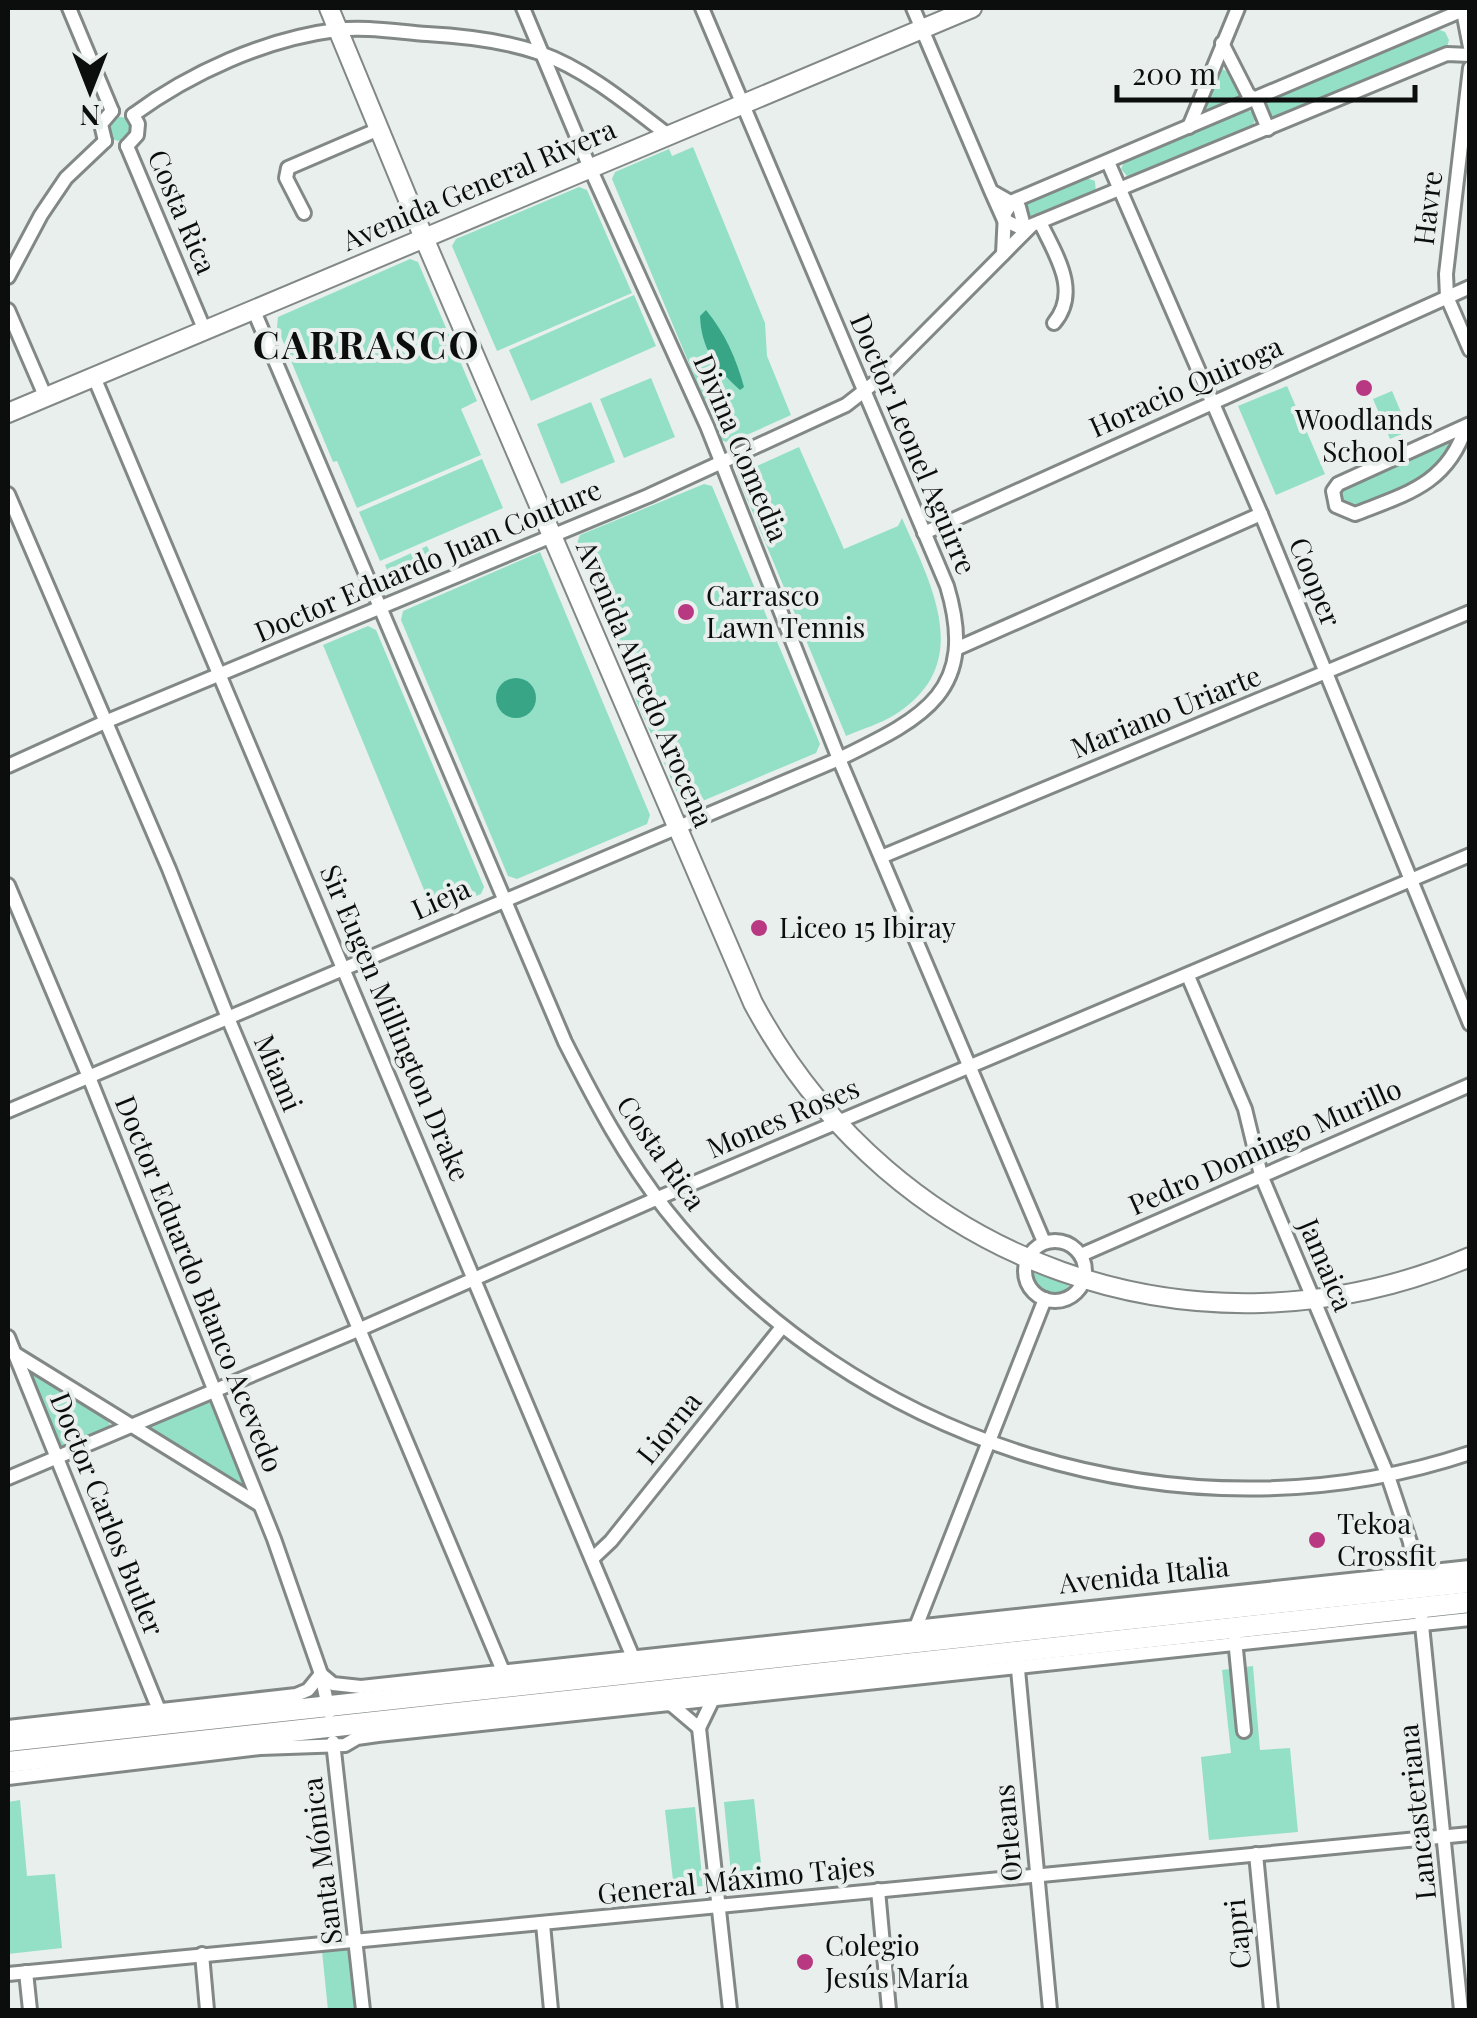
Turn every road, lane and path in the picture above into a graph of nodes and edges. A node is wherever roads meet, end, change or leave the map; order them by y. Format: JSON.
{"nodes":[{"id":1,"x":69,"y":8,"type":"edge"},
{"id":2,"x":329,"y":8,"type":"edge"},
{"id":3,"x":523,"y":8,"type":"edge"},
{"id":4,"x":702,"y":8,"type":"edge"},
{"id":5,"x":913,"y":8,"type":"edge"},
{"id":6,"x":972,"y":8,"type":"edge"},
{"id":7,"x":1238,"y":8,"type":"edge"},
{"id":8,"x":1466,"y":9,"type":"edge"},
{"id":9,"x":922,"y":28,"type":"junction"},
{"id":10,"x":338,"y":29,"type":"junction"},
{"id":11,"x":1222,"y":43,"type":"junction"},
{"id":12,"x":1470,"y":47,"type":"edge"},
{"id":13,"x":542,"y":54,"type":"junction"},
{"id":14,"x":1470,"y":56,"type":"edge"},
{"id":15,"x":1470,"y":68,"type":"edge"},
{"id":16,"x":1256,"y":100,"type":"junction"},
{"id":17,"x":743,"y":105,"type":"junction"},
{"id":18,"x":112,"y":111,"type":"junction"},
{"id":19,"x":133,"y":116,"type":"junction"},
{"id":20,"x":1189,"y":128,"type":"junction"},
{"id":21,"x":379,"y":129,"type":"junction"},
{"id":22,"x":1268,"y":129,"type":"junction"},
{"id":23,"x":668,"y":135,"type":"junction"},
{"id":24,"x":105,"y":140,"type":"junction"},
{"id":25,"x":127,"y":146,"type":"junction"},
{"id":26,"x":1108,"y":162,"type":"junction"},
{"id":27,"x":590,"y":168,"type":"junction"},
{"id":28,"x":1120,"y":190,"type":"junction"},
{"id":29,"x":991,"y":191,"type":"junction"},
{"id":30,"x":1013,"y":201,"type":"junction"},
{"id":31,"x":304,"y":213,"type":"dead end"},
{"id":32,"x":1004,"y":220,"type":"junction"},
{"id":33,"x":1040,"y":222,"type":"junction"},
{"id":34,"x":1025,"y":230,"type":"junction"},
{"id":35,"x":424,"y":238,"type":"junction"},
{"id":36,"x":1003,"y":254,"type":"junction"},
{"id":37,"x":8,"y":277,"type":"edge"},
{"id":38,"x":1470,"y":287,"type":"edge"},
{"id":39,"x":1447,"y":297,"type":"junction"},
{"id":40,"x":8,"y":310,"type":"edge"},
{"id":41,"x":254,"y":311,"type":"junction"},
{"id":42,"x":1054,"y":323,"type":"dead end"},
{"id":43,"x":205,"y":330,"type":"junction"},
{"id":44,"x":1470,"y":350,"type":"edge"},
{"id":45,"x":94,"y":377,"type":"junction"},
{"id":46,"x":864,"y":392,"type":"junction"},
{"id":47,"x":46,"y":398,"type":"junction"},
{"id":48,"x":1212,"y":403,"type":"junction"},
{"id":49,"x":8,"y":413,"type":"edge"},
{"id":50,"x":1468,"y":425,"type":"edge"},
{"id":51,"x":722,"y":464,"type":"junction"},
{"id":52,"x":8,"y":494,"type":"edge"},
{"id":53,"x":1261,"y":514,"type":"junction"},
{"id":54,"x":924,"y":532,"type":"junction"},
{"id":55,"x":552,"y":536,"type":"junction"},
{"id":56,"x":380,"y":610,"type":"junction"},
{"id":57,"x":1470,"y":612,"type":"edge"},
{"id":58,"x":958,"y":648,"type":"junction"},
{"id":59,"x":221,"y":674,"type":"junction"},
{"id":60,"x":1326,"y":674,"type":"junction"},
{"id":61,"x":105,"y":722,"type":"junction"},
{"id":62,"x":840,"y":759,"type":"junction"},
{"id":63,"x":8,"y":766,"type":"edge"},
{"id":64,"x":676,"y":827,"type":"junction"},
{"id":65,"x":1470,"y":856,"type":"edge"},
{"id":66,"x":882,"y":857,"type":"junction"},
{"id":67,"x":1411,"y":880,"type":"junction"},
{"id":68,"x":8,"y":886,"type":"edge"},
{"id":69,"x":506,"y":898,"type":"junction"},
{"id":70,"x":344,"y":969,"type":"junction"},
{"id":71,"x":1188,"y":976,"type":"junction"},
{"id":72,"x":228,"y":1018,"type":"junction"},
{"id":73,"x":1470,"y":1024,"type":"edge"},
{"id":74,"x":970,"y":1066,"type":"junction"},
{"id":75,"x":89,"y":1076,"type":"junction"},
{"id":76,"x":1470,"y":1085,"type":"edge"},
{"id":77,"x":8,"y":1111,"type":"edge"},
{"id":78,"x":836,"y":1123,"type":"junction"},
{"id":79,"x":1261,"y":1175,"type":"junction"},
{"id":80,"x":658,"y":1198,"type":"junction"},
{"id":81,"x":1044,"y":1242,"type":"junction"},
{"id":82,"x":1081,"y":1255,"type":"junction"},
{"id":83,"x":1028,"y":1257,"type":"junction"},
{"id":84,"x":1470,"y":1257,"type":"edge"},
{"id":85,"x":475,"y":1278,"type":"junction"},
{"id":86,"x":1084,"y":1279,"type":"junction"},
{"id":87,"x":1044,"y":1299,"type":"junction"},
{"id":88,"x":1314,"y":1301,"type":"junction"},
{"id":89,"x":782,"y":1326,"type":"junction"},
{"id":90,"x":358,"y":1330,"type":"junction"},
{"id":91,"x":8,"y":1338,"type":"edge"},
{"id":92,"x":11,"y":1351,"type":"edge"},
{"id":93,"x":215,"y":1389,"type":"junction"},
{"id":94,"x":129,"y":1426,"type":"junction"},
{"id":95,"x":987,"y":1442,"type":"junction"},
{"id":96,"x":1470,"y":1453,"type":"edge"},
{"id":97,"x":56,"y":1456,"type":"junction"},
{"id":98,"x":1388,"y":1476,"type":"junction"},
{"id":99,"x":8,"y":1478,"type":"edge"},
{"id":100,"x":261,"y":1506,"type":"junction"},
{"id":101,"x":592,"y":1559,"type":"junction"},
{"id":102,"x":1470,"y":1567,"type":"edge"},
{"id":103,"x":1415,"y":1575,"type":"junction"},
{"id":104,"x":1470,"y":1582,"type":"edge"},
{"id":105,"x":1470,"y":1602,"type":"edge"},
{"id":106,"x":1421,"y":1616,"type":"junction"},
{"id":107,"x":1470,"y":1619,"type":"edge"},
{"id":108,"x":914,"y":1634,"type":"junction"},
{"id":109,"x":1235,"y":1636,"type":"junction"},
{"id":110,"x":1017,"y":1658,"type":"junction"},
{"id":111,"x":503,"y":1671,"type":"junction"},
{"id":112,"x":637,"y":1673,"type":"junction"},
{"id":113,"x":321,"y":1674,"type":"junction"},
{"id":114,"x":818,"y":1679,"type":"junction"},
{"id":115,"x":730,"y":1681,"type":"junction"},
{"id":116,"x":714,"y":1697,"type":"junction"},
{"id":117,"x":667,"y":1703,"type":"junction"},
{"id":118,"x":158,"y":1710,"type":"junction"},
{"id":119,"x":224,"y":1710,"type":"junction"},
{"id":120,"x":326,"y":1722,"type":"junction"},
{"id":121,"x":256,"y":1724,"type":"junction"},
{"id":122,"x":8,"y":1727,"type":"edge"},
{"id":123,"x":699,"y":1728,"type":"junction"},
{"id":124,"x":1244,"y":1731,"type":"dead end"},
{"id":125,"x":10,"y":1764,"type":"edge"},
{"id":126,"x":1470,"y":1834,"type":"edge"},
{"id":127,"x":1444,"y":1836,"type":"junction"},
{"id":128,"x":1256,"y":1854,"type":"junction"},
{"id":129,"x":1037,"y":1874,"type":"junction"},
{"id":130,"x":878,"y":1890,"type":"junction"},
{"id":131,"x":720,"y":1906,"type":"junction"},
{"id":132,"x":543,"y":1924,"type":"junction"},
{"id":133,"x":356,"y":1940,"type":"junction"},
{"id":134,"x":202,"y":1954,"type":"junction"},
{"id":135,"x":26,"y":1972,"type":"junction"},
{"id":136,"x":8,"y":1974,"type":"edge"},
{"id":137,"x":30,"y":2010,"type":"edge"},
{"id":138,"x":208,"y":2010,"type":"edge"},
{"id":139,"x":363,"y":2010,"type":"edge"},
{"id":140,"x":551,"y":2010,"type":"edge"},
{"id":141,"x":730,"y":2010,"type":"edge"},
{"id":142,"x":889,"y":2010,"type":"edge"},
{"id":143,"x":1050,"y":2010,"type":"edge"},
{"id":144,"x":1271,"y":2010,"type":"edge"},
{"id":145,"x":1462,"y":2010,"type":"edge"}],
"edges":[{"from":1,"to":18,"type":"street"},
{"from":2,"to":10,"type":"street","name":"Avenida Alfredo Arocena"},
{"from":3,"to":13,"type":"street","name":"Divina Comedia"},
{"from":4,"to":17,"type":"street","name":"Doctor Leonel Aguirre"},
{"from":5,"to":9,"type":"street"},
{"from":6,"to":9,"type":"street","name":"Avenida General Rivera"},
{"from":7,"to":11,"type":"street"},
{"from":8,"to":12,"type":"street"},
{"from":8,"to":16,"type":"street"},
{"from":9,"to":17,"type":"street","name":"Avenida General Rivera"},
{"from":9,"to":29,"type":"street"},
{"from":10,"to":13,"type":"street"},
{"from":10,"to":19,"type":"street"},
{"from":10,"to":21,"type":"street","name":"Avenida Alfredo Arocena"},
{"from":11,"to":16,"type":"street"},
{"from":11,"to":20,"type":"street"},
{"from":13,"to":23,"type":"street"},
{"from":13,"to":27,"type":"street","name":"Divina Comedia"},
{"from":14,"to":22,"type":"street","name":"Doctor Eduardo Juan Couture"},
{"from":15,"to":39,"type":"street","name":"Havre"},
{"from":16,"to":20,"type":"street"},
{"from":16,"to":22,"type":"street"},
{"from":17,"to":23,"type":"street","name":"Avenida General Rivera"},
{"from":17,"to":46,"type":"street","name":"Doctor Leonel Aguirre"},
{"from":18,"to":19,"type":"street"},
{"from":18,"to":24,"type":"street","name":"Costa Rica"},
{"from":19,"to":25,"type":"street","name":"Costa Rica"},
{"from":20,"to":26,"type":"street"},
{"from":21,"to":31,"type":"street"},
{"from":21,"to":35,"type":"street","name":"Avenida Alfredo Arocena"},
{"from":22,"to":28,"type":"street","name":"Doctor Eduardo Juan Couture"},
{"from":23,"to":27,"type":"street","name":"Avenida General Rivera"},
{"from":24,"to":25,"type":"street"},
{"from":24,"to":37,"type":"street"},
{"from":25,"to":43,"type":"street","name":"Costa Rica"},
{"from":26,"to":28,"type":"street","name":"Cooper"},
{"from":26,"to":30,"type":"street"},
{"from":27,"to":35,"type":"street","name":"Avenida General Rivera"},
{"from":27,"to":51,"type":"street","name":"Divina Comedia"},
{"from":28,"to":33,"type":"street","name":"Doctor Eduardo Juan Couture"},
{"from":28,"to":48,"type":"street","name":"Cooper"},
{"from":29,"to":30,"type":"street"},
{"from":29,"to":32,"type":"street"},
{"from":30,"to":32,"type":"street"},
{"from":30,"to":34,"type":"street"},
{"from":32,"to":34,"type":"street"},
{"from":32,"to":36,"type":"street"},
{"from":33,"to":34,"type":"street","name":"Doctor Eduardo Juan Couture"},
{"from":33,"to":42,"type":"street"},
{"from":34,"to":36,"type":"street","name":"Doctor Eduardo Juan Couture"},
{"from":35,"to":41,"type":"street","name":"Avenida General Rivera"},
{"from":35,"to":55,"type":"street","name":"Avenida Alfredo Arocena"},
{"from":36,"to":46,"type":"street","name":"Doctor Eduardo Juan Couture"},
{"from":38,"to":39,"type":"street","name":"Horacio Quiroga"},
{"from":39,"to":44,"type":"street","name":"Havre"},
{"from":39,"to":48,"type":"street","name":"Horacio Quiroga"},
{"from":40,"to":47,"type":"street"},
{"from":41,"to":43,"type":"street","name":"Avenida General Rivera"},
{"from":41,"to":56,"type":"street","name":"Costa Rica"},
{"from":43,"to":45,"type":"street","name":"Avenida General Rivera"},
{"from":45,"to":47,"type":"street","name":"Avenida General Rivera"},
{"from":45,"to":59,"type":"street","name":"Sir Eugen Millington Drake"},
{"from":46,"to":51,"type":"street","name":"Doctor Eduardo Juan Couture"},
{"from":46,"to":54,"type":"street","name":"Doctor Leonel Aguirre"},
{"from":47,"to":49,"type":"street","name":"Avenida General Rivera"},
{"from":48,"to":53,"type":"street","name":"Cooper"},
{"from":48,"to":54,"type":"street","name":"Horacio Quiroga"},
{"from":50,"to":50,"type":"street"},
{"from":51,"to":55,"type":"street","name":"Doctor Eduardo Juan Couture"},
{"from":51,"to":62,"type":"street","name":"Divina Comedia"},
{"from":52,"to":61,"type":"street","name":"Miami"},
{"from":53,"to":58,"type":"street"},
{"from":53,"to":60,"type":"street","name":"Cooper"},
{"from":54,"to":58,"type":"street","name":"Doctor Leonel Aguirre"},
{"from":55,"to":56,"type":"street","name":"Doctor Eduardo Juan Couture"},
{"from":55,"to":64,"type":"street","name":"Avenida Alfredo Arocena"},
{"from":56,"to":59,"type":"street","name":"Doctor Eduardo Juan Couture"},
{"from":56,"to":69,"type":"street","name":"Costa Rica"},
{"from":57,"to":60,"type":"street","name":"Mariano Uriarte"},
{"from":58,"to":62,"type":"street"},
{"from":59,"to":61,"type":"street","name":"Doctor Eduardo Juan Couture"},
{"from":59,"to":70,"type":"street","name":"Sir Eugen Millington Drake"},
{"from":60,"to":66,"type":"street","name":"Mariano Uriarte"},
{"from":60,"to":67,"type":"street","name":"Cooper"},
{"from":61,"to":63,"type":"street","name":"Doctor Eduardo Juan Couture"},
{"from":61,"to":72,"type":"street","name":"Miami"},
{"from":62,"to":64,"type":"street","name":"Lieja"},
{"from":62,"to":66,"type":"street","name":"Divina Comedia"},
{"from":64,"to":69,"type":"street","name":"Lieja"},
{"from":64,"to":78,"type":"street","name":"Avenida Alfredo Arocena"},
{"from":65,"to":67,"type":"street","name":"Mones Roses"},
{"from":66,"to":74,"type":"street","name":"Divina Comedia"},
{"from":67,"to":71,"type":"street","name":"Mones Roses"},
{"from":67,"to":73,"type":"street","name":"Cooper"},
{"from":68,"to":75,"type":"street","name":"Doctor Eduardo Blanco Acevedo"},
{"from":69,"to":70,"type":"street","name":"Lieja"},
{"from":69,"to":80,"type":"street","name":"Costa Rica"},
{"from":70,"to":72,"type":"street","name":"Lieja"},
{"from":70,"to":85,"type":"street","name":"Sir Eugen Millington Drake"},
{"from":71,"to":74,"type":"street","name":"Mones Roses"},
{"from":71,"to":79,"type":"street","name":"Jamaica"},
{"from":72,"to":75,"type":"street","name":"Lieja"},
{"from":72,"to":90,"type":"street","name":"Miami"},
{"from":74,"to":78,"type":"street","name":"Mones Roses"},
{"from":74,"to":81,"type":"street","name":"Divina Comedia"},
{"from":75,"to":77,"type":"street","name":"Lieja"},
{"from":75,"to":93,"type":"street","name":"Doctor Eduardo Blanco Acevedo"},
{"from":76,"to":79,"type":"street","name":"Pedro Domingo Murillo"},
{"from":78,"to":80,"type":"street","name":"Mones Roses"},
{"from":78,"to":83,"type":"street","name":"Avenida Alfredo Arocena"},
{"from":79,"to":82,"type":"street","name":"Pedro Domingo Murillo"},
{"from":79,"to":88,"type":"street","name":"Jamaica"},
{"from":80,"to":85,"type":"street","name":"Mones Roses"},
{"from":80,"to":89,"type":"street","name":"Costa Rica"},
{"from":81,"to":82,"type":"street"},
{"from":81,"to":83,"type":"street"},
{"from":82,"to":86,"type":"street"},
{"from":83,"to":86,"type":"street","name":"Avenida Alfredo Arocena"},
{"from":83,"to":87,"type":"street"},
{"from":84,"to":88,"type":"street","name":"Avenida Alfredo Arocena"},
{"from":85,"to":90,"type":"street","name":"Mones Roses"},
{"from":85,"to":101,"type":"street","name":"Sir Eugen Millington Drake"},
{"from":86,"to":87,"type":"street"},
{"from":86,"to":88,"type":"street","name":"Avenida Alfredo Arocena"},
{"from":87,"to":95,"type":"street"},
{"from":88,"to":98,"type":"street","name":"Jamaica"},
{"from":89,"to":95,"type":"street","name":"Costa Rica"},
{"from":89,"to":101,"type":"street","name":"Liorna"},
{"from":90,"to":93,"type":"street","name":"Mones Roses"},
{"from":90,"to":111,"type":"street","name":"Miami"},
{"from":91,"to":92,"type":"street","name":"Doctor Carlos Butler"},
{"from":92,"to":94,"type":"street"},
{"from":92,"to":97,"type":"street","name":"Doctor Carlos Butler"},
{"from":93,"to":94,"type":"street","name":"Mones Roses"},
{"from":93,"to":100,"type":"street","name":"Doctor Eduardo Blanco Acevedo"},
{"from":94,"to":97,"type":"street","name":"Mones Roses"},
{"from":94,"to":100,"type":"street"},
{"from":95,"to":98,"type":"street","name":"Costa Rica"},
{"from":95,"to":108,"type":"street"},
{"from":96,"to":98,"type":"street","name":"Costa Rica"},
{"from":97,"to":99,"type":"street","name":"Mones Roses"},
{"from":97,"to":118,"type":"street","name":"Doctor Carlos Butler"},
{"from":98,"to":103,"type":"street","name":"Jamaica"},
{"from":100,"to":113,"type":"street","name":"Doctor Eduardo Blanco Acevedo"},
{"from":101,"to":112,"type":"street","name":"Sir Eugen Millington Drake"},
{"from":102,"to":103,"type":"street","name":"Avenida Italia"},
{"from":103,"to":108,"type":"street","name":"Avenida Italia"},
{"from":104,"to":108,"type":"main road","name":"Avenida Italia"},
{"from":105,"to":106,"type":"main road","name":"Avenida Italia"},
{"from":106,"to":107,"type":"street","name":"Avenida Italia"},
{"from":106,"to":109,"type":"main road","name":"Avenida Italia"},
{"from":106,"to":127,"type":"street","name":"Lancasteriana"},
{"from":108,"to":112,"type":"main road","name":"Avenida Italia"},
{"from":109,"to":110,"type":"main road","name":"Avenida Italia"},
{"from":109,"to":124,"type":"street"},
{"from":110,"to":114,"type":"main road","name":"Avenida Italia"},
{"from":110,"to":129,"type":"street","name":"Orleans"},
{"from":111,"to":112,"type":"street","name":"Avenida Italia"},
{"from":111,"to":113,"type":"street","name":"Avenida Italia"},
{"from":112,"to":115,"type":"main road","name":"Avenida Italia"},
{"from":112,"to":117,"type":"street"},
{"from":112,"to":120,"type":"main road","name":"Avenida Italia"},
{"from":113,"to":120,"type":"street","name":"Doctor Eduardo Blanco Acevedo"},
{"from":113,"to":121,"type":"street","name":"Avenida Italia"},
{"from":114,"to":115,"type":"main road","name":"Avenida Italia"},
{"from":114,"to":116,"type":"street","name":"Avenida Italia"},
{"from":115,"to":116,"type":"street"},
{"from":116,"to":117,"type":"street","name":"Avenida Italia"},
{"from":116,"to":123,"type":"street"},
{"from":117,"to":120,"type":"street","name":"Avenida Italia"},
{"from":117,"to":123,"type":"street"},
{"from":118,"to":119,"type":"street","name":"Avenida Italia"},
{"from":118,"to":122,"type":"street","name":"Avenida Italia"},
{"from":119,"to":121,"type":"main road","name":"Avenida Italia"},
{"from":119,"to":125,"type":"main road","name":"Avenida Italia"},
{"from":120,"to":121,"type":"main road","name":"Avenida Italia"},
{"from":120,"to":121,"type":"street","name":"Avenida Italia"},
{"from":120,"to":133,"type":"street","name":"Santa Mónica"},
{"from":121,"to":125,"type":"main road","name":"Avenida Italia"},
{"from":123,"to":131,"type":"street"},
{"from":126,"to":127,"type":"street","name":"General Máximo Tajes"},
{"from":127,"to":128,"type":"street","name":"General Máximo Tajes"},
{"from":127,"to":145,"type":"street","name":"Lancasteriana"},
{"from":128,"to":129,"type":"street","name":"General Máximo Tajes"},
{"from":128,"to":144,"type":"street","name":"Capri"},
{"from":129,"to":130,"type":"street","name":"General Máximo Tajes"},
{"from":129,"to":143,"type":"street","name":"Orleans"},
{"from":130,"to":131,"type":"street","name":"General Máximo Tajes"},
{"from":130,"to":142,"type":"street"},
{"from":131,"to":132,"type":"street","name":"General Máximo Tajes"},
{"from":131,"to":141,"type":"street"},
{"from":132,"to":133,"type":"street","name":"General Máximo Tajes"},
{"from":132,"to":140,"type":"street"},
{"from":133,"to":134,"type":"street","name":"General Máximo Tajes"},
{"from":133,"to":139,"type":"street","name":"Santa Mónica"},
{"from":134,"to":135,"type":"street","name":"General Máximo Tajes"},
{"from":134,"to":138,"type":"street"},
{"from":135,"to":136,"type":"street","name":"General Máximo Tajes"},
{"from":135,"to":137,"type":"street"}]}
